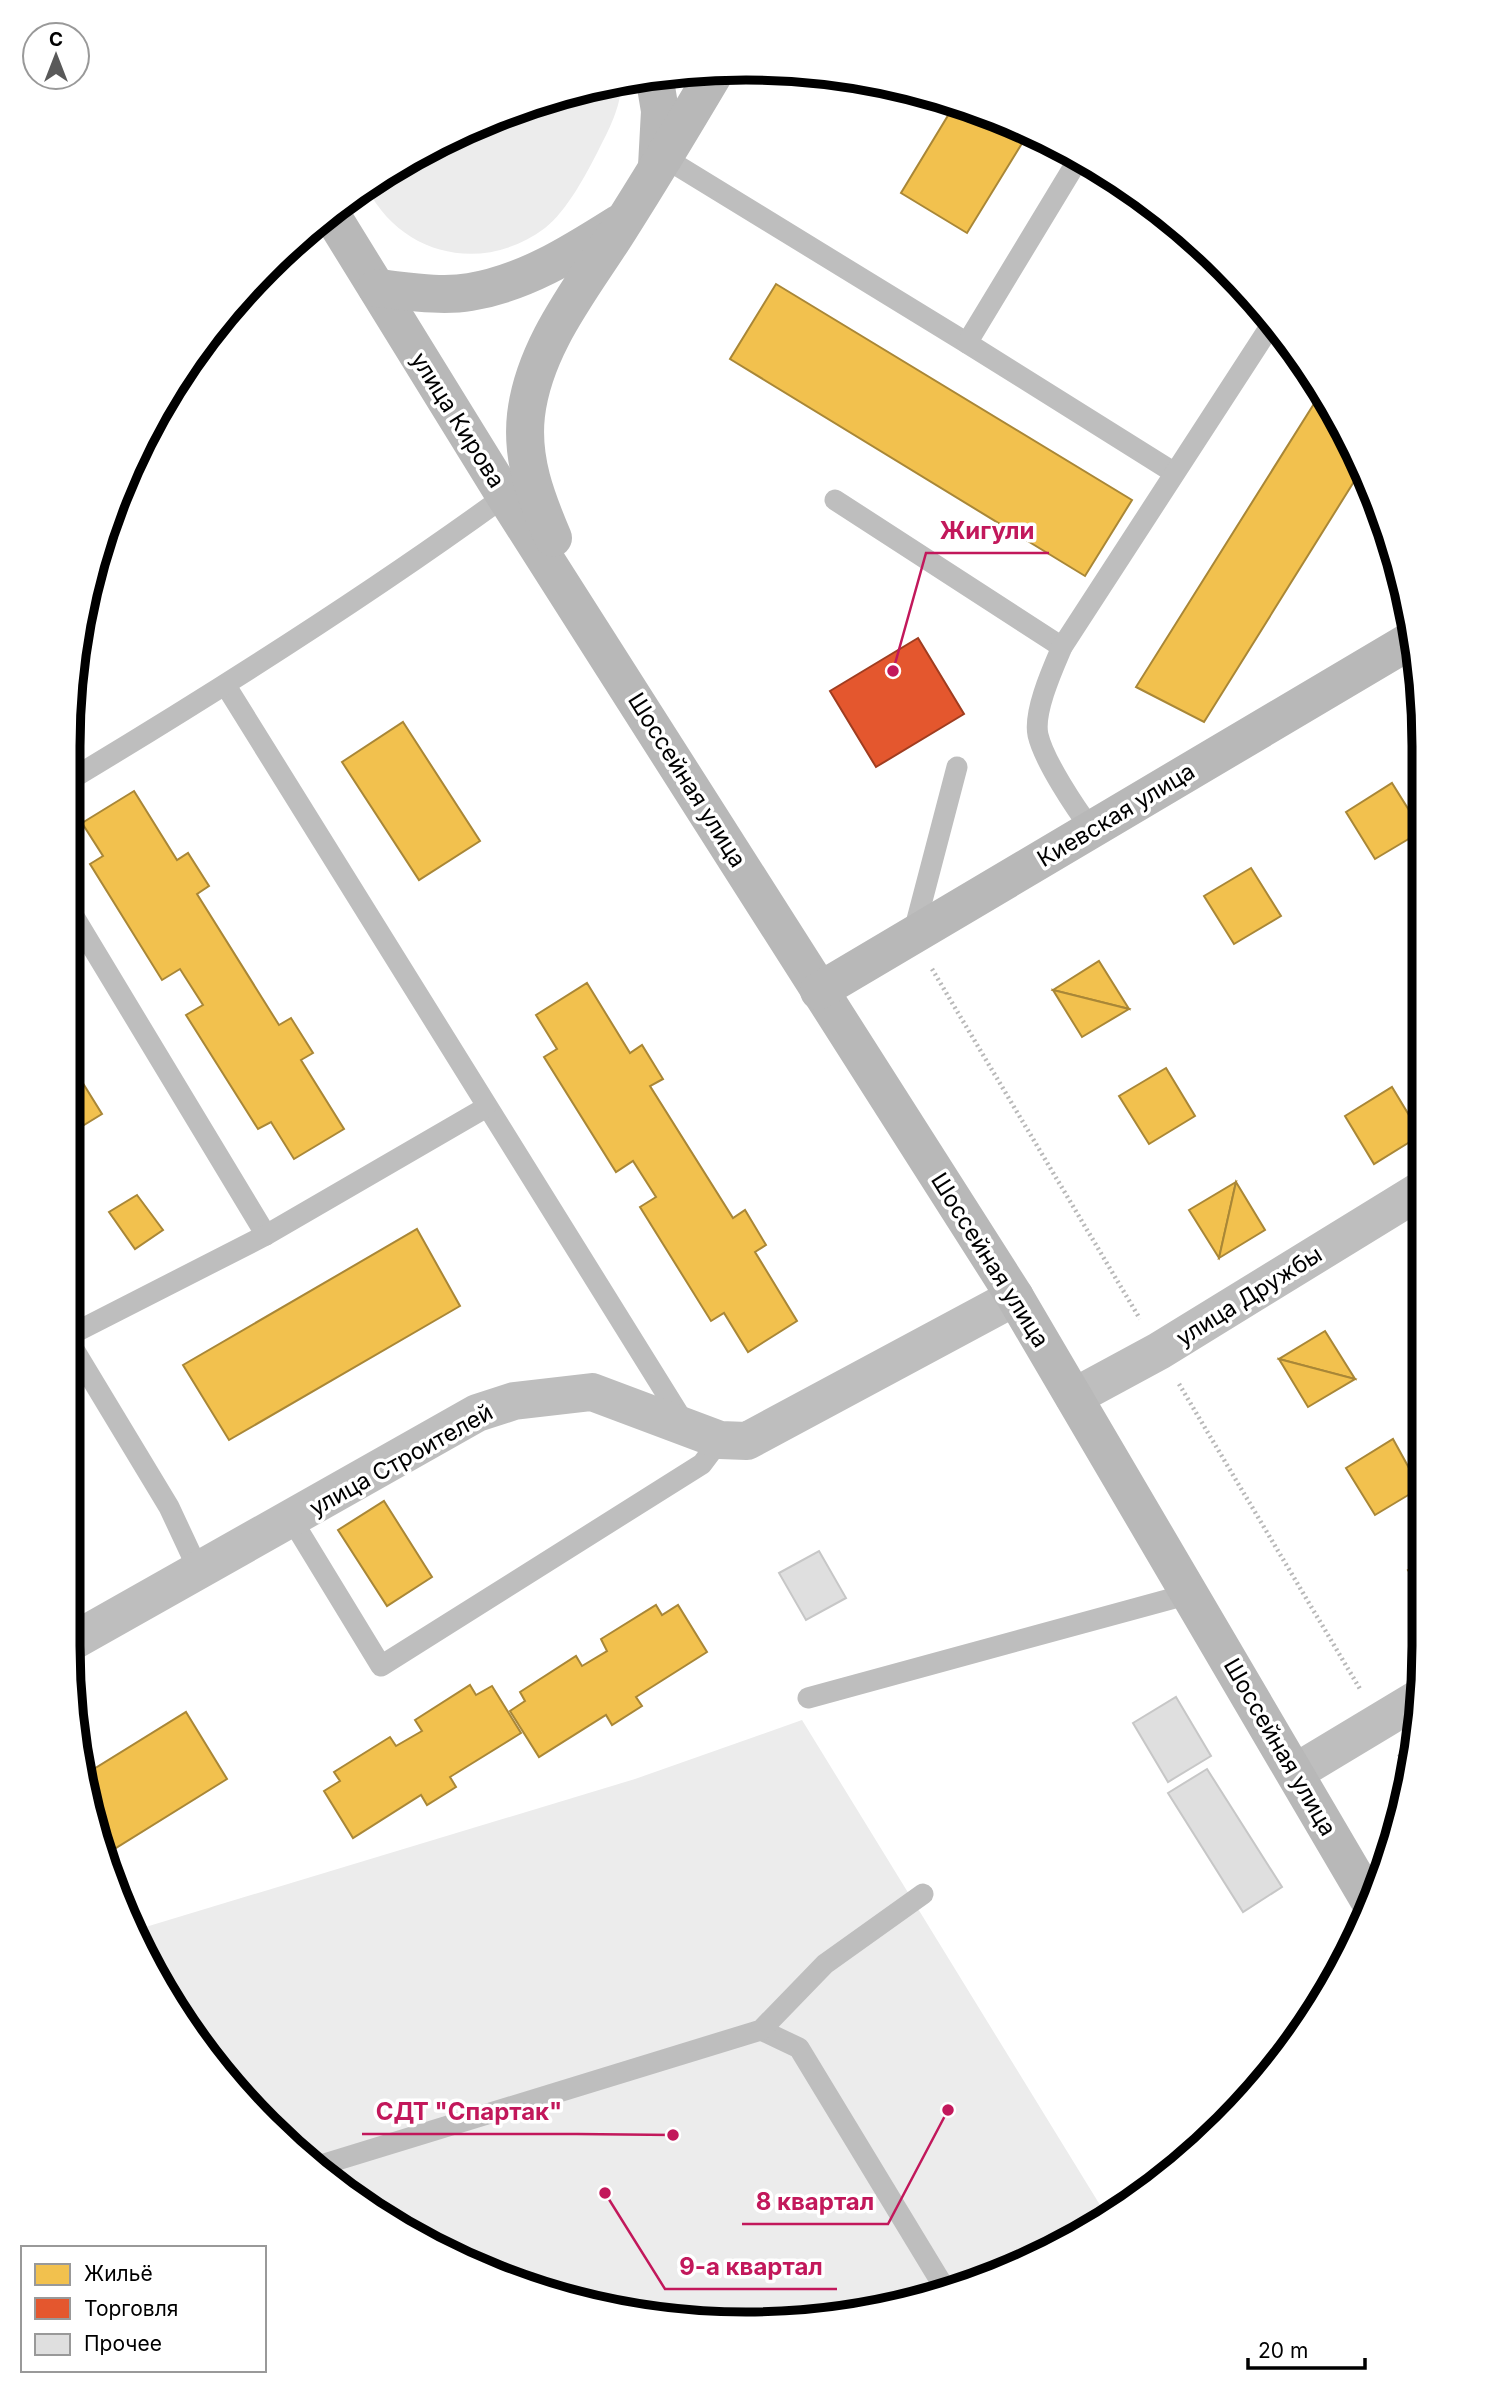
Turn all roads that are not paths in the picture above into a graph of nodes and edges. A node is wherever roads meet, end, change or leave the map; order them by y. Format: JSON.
{"nodes":[{"id":1,"x":709,"y":82,"type":"edge"},
{"id":2,"x":656,"y":87,"type":"edge"},
{"id":3,"x":661,"y":165,"type":"junction"},
{"id":4,"x":1074,"y":167,"type":"edge"},
{"id":5,"x":626,"y":219,"type":"junction"},
{"id":6,"x":336,"y":222,"type":"edge"},
{"id":7,"x":377,"y":288,"type":"junction"},
{"id":8,"x":1267,"y":331,"type":"edge"},
{"id":9,"x":967,"y":343,"type":"junction"},
{"id":10,"x":1174,"y":472,"type":"junction"},
{"id":11,"x":505,"y":496,"type":"junction"},
{"id":12,"x":835,"y":500,"type":"dead end"},
{"id":13,"x":587,"y":624,"type":"junction"},
{"id":14,"x":1404,"y":644,"type":"edge"},
{"id":15,"x":1062,"y":647,"type":"junction"},
{"id":16,"x":226,"y":686,"type":"junction"},
{"id":17,"x":957,"y":768,"type":"dead end"},
{"id":18,"x":80,"y":774,"type":"edge"},
{"id":19,"x":1092,"y":830,"type":"junction"},
{"id":20,"x":80,"y":928,"type":"edge"},
{"id":21,"x":912,"y":936,"type":"junction"},
{"id":22,"x":819,"y":991,"type":"junction"},
{"id":23,"x":485,"y":1108,"type":"junction"},
{"id":24,"x":1412,"y":1196,"type":"edge"},
{"id":25,"x":265,"y":1235,"type":"junction"},
{"id":26,"x":1015,"y":1297,"type":"junction"},
{"id":27,"x":80,"y":1330,"type":"edge"},
{"id":28,"x":80,"y":1360,"type":"edge"},
{"id":29,"x":1074,"y":1397,"type":"junction"},
{"id":30,"x":686,"y":1425,"type":"junction"},
{"id":31,"x":720,"y":1440,"type":"junction"},
{"id":32,"x":292,"y":1520,"type":"junction"},
{"id":33,"x":198,"y":1569,"type":"junction"},
{"id":34,"x":1189,"y":1594,"type":"junction"},
{"id":35,"x":80,"y":1637,"type":"edge"},
{"id":36,"x":808,"y":1699,"type":"dead end"},
{"id":37,"x":1410,"y":1704,"type":"edge"},
{"id":38,"x":1296,"y":1772,"type":"junction"},
{"id":39,"x":1365,"y":1893,"type":"edge"},
{"id":40,"x":923,"y":1894,"type":"dead end"},
{"id":41,"x":761,"y":2030,"type":"junction"},
{"id":42,"x":327,"y":2163,"type":"edge"},
{"id":43,"x":942,"y":2283,"type":"edge"}],
"edges":[{"from":1,"to":3,"type":"main road"},
{"from":2,"to":3,"type":"main road"},
{"from":3,"to":5,"type":"main road"},
{"from":3,"to":9,"type":"lane"},
{"from":4,"to":9,"type":"lane"},
{"from":5,"to":7,"type":"main road"},
{"from":5,"to":13,"type":"main road"},
{"from":6,"to":7,"type":"main road","name":"улица Кирова"},
{"from":7,"to":11,"type":"main road","name":"улица Кирова"},
{"from":8,"to":10,"type":"lane"},
{"from":9,"to":10,"type":"lane"},
{"from":10,"to":15,"type":"lane"},
{"from":11,"to":13,"type":"main road","name":"улица Кирова"},
{"from":11,"to":16,"type":"lane"},
{"from":12,"to":15,"type":"lane"},
{"from":13,"to":22,"type":"main road","name":"Шоссейная улица"},
{"from":14,"to":19,"type":"main road","name":"Киевская улица"},
{"from":15,"to":19,"type":"lane"},
{"from":16,"to":18,"type":"lane"},
{"from":16,"to":23,"type":"lane"},
{"from":17,"to":21,"type":"lane"},
{"from":19,"to":21,"type":"main road","name":"Киевская улица"},
{"from":20,"to":25,"type":"lane"},
{"from":21,"to":22,"type":"main road","name":"Киевская улица"},
{"from":22,"to":26,"type":"main road","name":"Шоссейная улица"},
{"from":23,"to":25,"type":"lane"},
{"from":23,"to":30,"type":"lane"},
{"from":24,"to":29,"type":"street","name":"улица Дружбы"},
{"from":25,"to":27,"type":"lane"},
{"from":26,"to":29,"type":"main road","name":"Шоссейная улица"},
{"from":26,"to":31,"type":"street","name":"улица Строителей"},
{"from":28,"to":33,"type":"lane"},
{"from":29,"to":34,"type":"main road","name":"Шоссейная улица"},
{"from":30,"to":31,"type":"street","name":"улица Строителей"},
{"from":30,"to":32,"type":"street","name":"улица Строителей"},
{"from":31,"to":32,"type":"lane"},
{"from":32,"to":33,"type":"street","name":"улица Строителей"},
{"from":33,"to":35,"type":"street","name":"улица Строителей"},
{"from":34,"to":36,"type":"lane"},
{"from":34,"to":38,"type":"main road","name":"Шоссейная улица"},
{"from":37,"to":38,"type":"street"},
{"from":38,"to":39,"type":"main road","name":"Шоссейная улица"},
{"from":40,"to":41,"type":"lane"},
{"from":41,"to":42,"type":"lane"},
{"from":41,"to":43,"type":"lane"}]}
